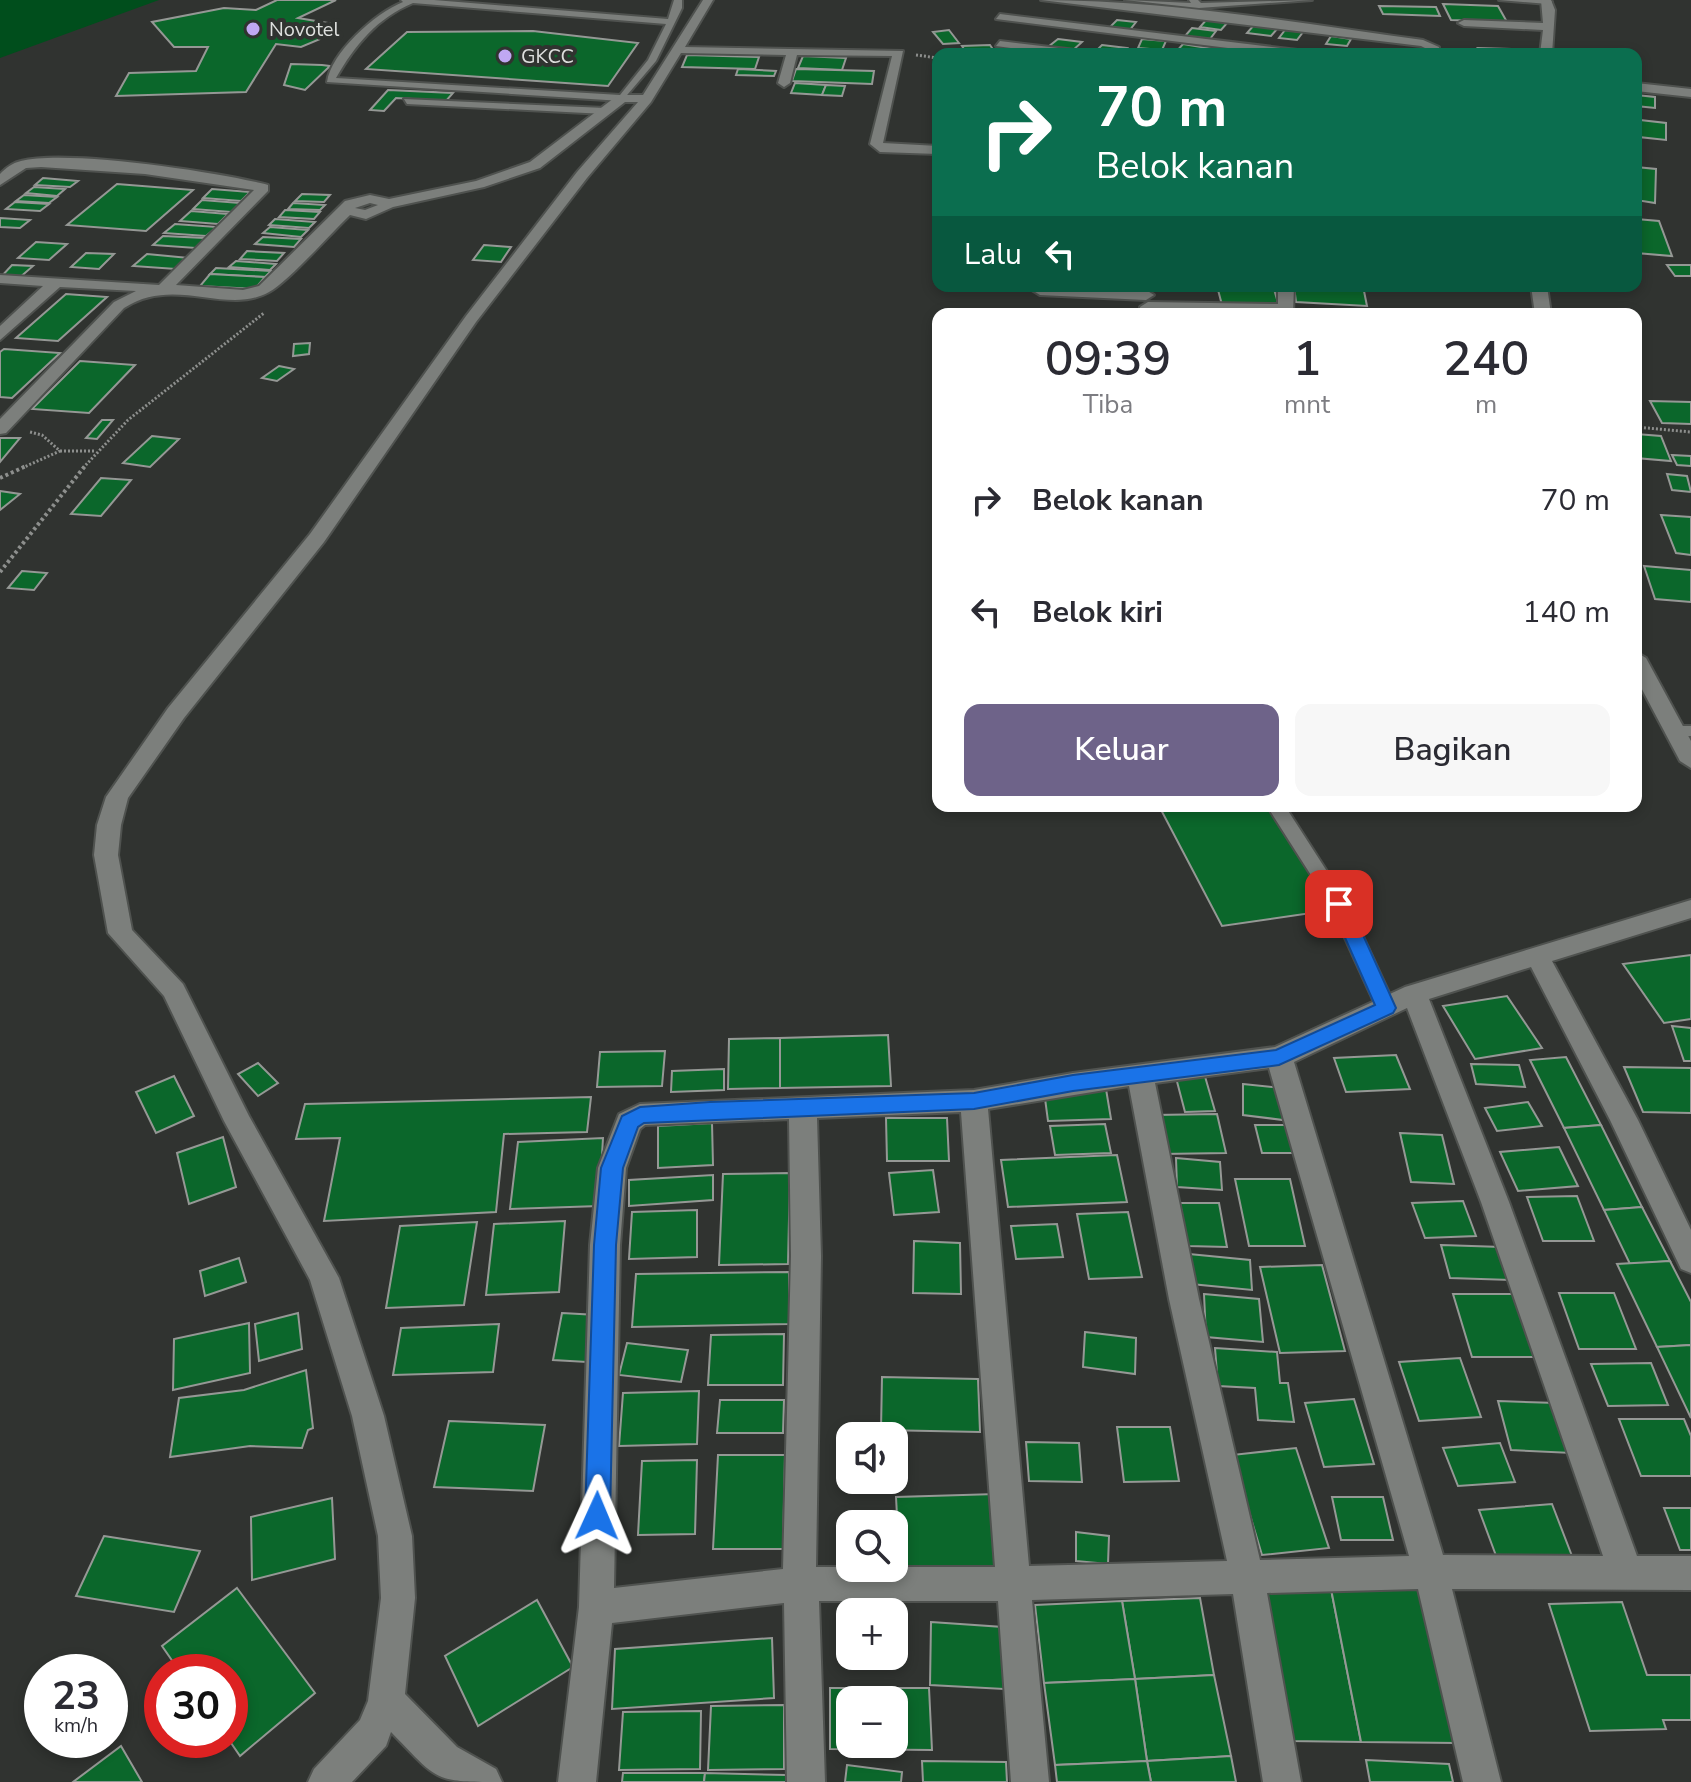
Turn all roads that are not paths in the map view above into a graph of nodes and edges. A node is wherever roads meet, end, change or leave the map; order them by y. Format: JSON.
{"nodes":[{"id":1,"x":678,"y":0,"type":"edge"},
{"id":2,"x":708,"y":0,"type":"edge"},
{"id":3,"x":1046,"y":0,"type":"edge"},
{"id":4,"x":1129,"y":0,"type":"edge"},
{"id":5,"x":1308,"y":0,"type":"edge"},
{"id":6,"x":1503,"y":0,"type":"edge"},
{"id":7,"x":403,"y":1,"type":"edge"},
{"id":8,"x":1547,"y":1,"type":"edge"},
{"id":9,"x":1013,"y":3,"type":"dead end"},
{"id":10,"x":1168,"y":3,"type":"edge"},
{"id":11,"x":1196,"y":3,"type":"edge"},
{"id":12,"x":1000,"y":17,"type":"junction"},
{"id":13,"x":1242,"y":19,"type":"junction"},
{"id":14,"x":669,"y":22,"type":"junction"},
{"id":15,"x":1464,"y":23,"type":"dead end"},
{"id":16,"x":1547,"y":27,"type":"junction"},
{"id":17,"x":1221,"y":43,"type":"junction"},
{"id":18,"x":1000,"y":44,"type":"junction"},
{"id":19,"x":1005,"y":48,"type":"edge"},
{"id":20,"x":1034,"y":48,"type":"edge"},
{"id":21,"x":1217,"y":48,"type":"edge"},
{"id":22,"x":1260,"y":48,"type":"edge"},
{"id":23,"x":1433,"y":48,"type":"edge"},
{"id":24,"x":1546,"y":48,"type":"edge"},
{"id":25,"x":679,"y":50,"type":"junction"},
{"id":26,"x":793,"y":50,"type":"junction"},
{"id":27,"x":784,"y":83,"type":"dead end"},
{"id":28,"x":1642,"y":88,"type":"edge"},
{"id":29,"x":1691,"y":93,"type":"edge"},
{"id":30,"x":622,"y":98,"type":"junction"},
{"id":31,"x":647,"y":99,"type":"junction"},
{"id":32,"x":407,"y":101,"type":"dead end"},
{"id":33,"x":605,"y":111,"type":"junction"},
{"id":34,"x":932,"y":150,"type":"edge"},
{"id":35,"x":0,"y":181,"type":"edge"},
{"id":36,"x":0,"y":279,"type":"edge"},
{"id":37,"x":56,"y":282,"type":"junction"},
{"id":38,"x":164,"y":288,"type":"junction"},
{"id":39,"x":1061,"y":292,"type":"edge"},
{"id":40,"x":1147,"y":300,"type":"edge"},
{"id":41,"x":1248,"y":308,"type":"edge"},
{"id":42,"x":0,"y":335,"type":"edge"},
{"id":43,"x":2,"y":427,"type":"edge"},
{"id":44,"x":1642,"y":667,"type":"edge"},
{"id":45,"x":1683,"y":731,"type":"edge"},
{"id":46,"x":1691,"y":761,"type":"edge"},
{"id":47,"x":1280,"y":812,"type":"edge"},
{"id":48,"x":1691,"y":909,"type":"edge"},
{"id":49,"x":1539,"y":959,"type":"junction"},
{"id":50,"x":1414,"y":994,"type":"junction"},
{"id":51,"x":1386,"y":1008,"type":"junction"},
{"id":52,"x":1279,"y":1057,"type":"junction"},
{"id":53,"x":1140,"y":1075,"type":"junction"},
{"id":54,"x":974,"y":1101,"type":"junction"},
{"id":55,"x":803,"y":1110,"type":"junction"},
{"id":56,"x":1691,"y":1260,"type":"edge"},
{"id":57,"x":1625,"y":1571,"type":"junction"},
{"id":58,"x":1431,"y":1572,"type":"junction"},
{"id":59,"x":1691,"y":1573,"type":"edge"},
{"id":60,"x":1247,"y":1576,"type":"junction"},
{"id":61,"x":1014,"y":1581,"type":"junction"},
{"id":62,"x":801,"y":1584,"type":"junction"},
{"id":63,"x":596,"y":1607,"type":"junction"},
{"id":64,"x":386,"y":1701,"type":"junction"},
{"id":65,"x":327,"y":1782,"type":"edge"},
{"id":66,"x":483,"y":1782,"type":"edge"},
{"id":67,"x":577,"y":1782,"type":"edge"},
{"id":68,"x":806,"y":1782,"type":"edge"},
{"id":69,"x":1030,"y":1782,"type":"edge"},
{"id":70,"x":1282,"y":1782,"type":"edge"},
{"id":71,"x":1482,"y":1782,"type":"edge"}],
"edges":[{"from":1,"to":14,"type":"lane"},
{"from":2,"to":25,"type":"street"},
{"from":3,"to":13,"type":"street"},
{"from":4,"to":10,"type":"lane"},
{"from":5,"to":11,"type":"lane"},
{"from":6,"to":8,"type":"lane"},
{"from":7,"to":14,"type":"lane"},
{"from":7,"to":30,"type":"lane"},
{"from":8,"to":16,"type":"street"},
{"from":9,"to":12,"type":"street"},
{"from":10,"to":11,"type":"lane"},
{"from":12,"to":17,"type":"street"},
{"from":12,"to":18,"type":"street"},
{"from":13,"to":17,"type":"street"},
{"from":13,"to":23,"type":"street"},
{"from":14,"to":30,"type":"lane"},
{"from":15,"to":16,"type":"street"},
{"from":16,"to":24,"type":"street"},
{"from":17,"to":21,"type":"street"},
{"from":17,"to":22,"type":"street"},
{"from":18,"to":19,"type":"street"},
{"from":18,"to":20,"type":"street"},
{"from":25,"to":26,"type":"street"},
{"from":25,"to":31,"type":"street"},
{"from":26,"to":27,"type":"street"},
{"from":26,"to":34,"type":"street"},
{"from":28,"to":29,"type":"street"},
{"from":30,"to":31,"type":"street"},
{"from":30,"to":33,"type":"street"},
{"from":31,"to":64,"type":"street"},
{"from":32,"to":33,"type":"lane"},
{"from":33,"to":38,"type":"street"},
{"from":35,"to":38,"type":"street"},
{"from":36,"to":37,"type":"street"},
{"from":37,"to":38,"type":"street"},
{"from":37,"to":42,"type":"street"},
{"from":38,"to":43,"type":"street"},
{"from":39,"to":40,"type":"street"},
{"from":40,"to":41,"type":"street"},
{"from":44,"to":45,"type":"street"},
{"from":45,"to":46,"type":"street"},
{"from":47,"to":51,"type":"lane"},
{"from":48,"to":49,"type":"street"},
{"from":49,"to":50,"type":"street"},
{"from":49,"to":56,"type":"street"},
{"from":50,"to":51,"type":"street"},
{"from":50,"to":57,"type":"street"},
{"from":51,"to":52,"type":"street"},
{"from":52,"to":53,"type":"street"},
{"from":52,"to":58,"type":"street"},
{"from":53,"to":54,"type":"street"},
{"from":53,"to":60,"type":"street"},
{"from":54,"to":55,"type":"street"},
{"from":54,"to":61,"type":"street"},
{"from":55,"to":62,"type":"street"},
{"from":55,"to":63,"type":"street"},
{"from":57,"to":58,"type":"street"},
{"from":57,"to":59,"type":"street"},
{"from":58,"to":60,"type":"street"},
{"from":58,"to":71,"type":"street"},
{"from":60,"to":61,"type":"street"},
{"from":60,"to":70,"type":"street"},
{"from":61,"to":62,"type":"street"},
{"from":61,"to":69,"type":"street"},
{"from":62,"to":63,"type":"street"},
{"from":62,"to":68,"type":"street"},
{"from":63,"to":67,"type":"street"},
{"from":64,"to":65,"type":"street"},
{"from":64,"to":66,"type":"street"}]}
